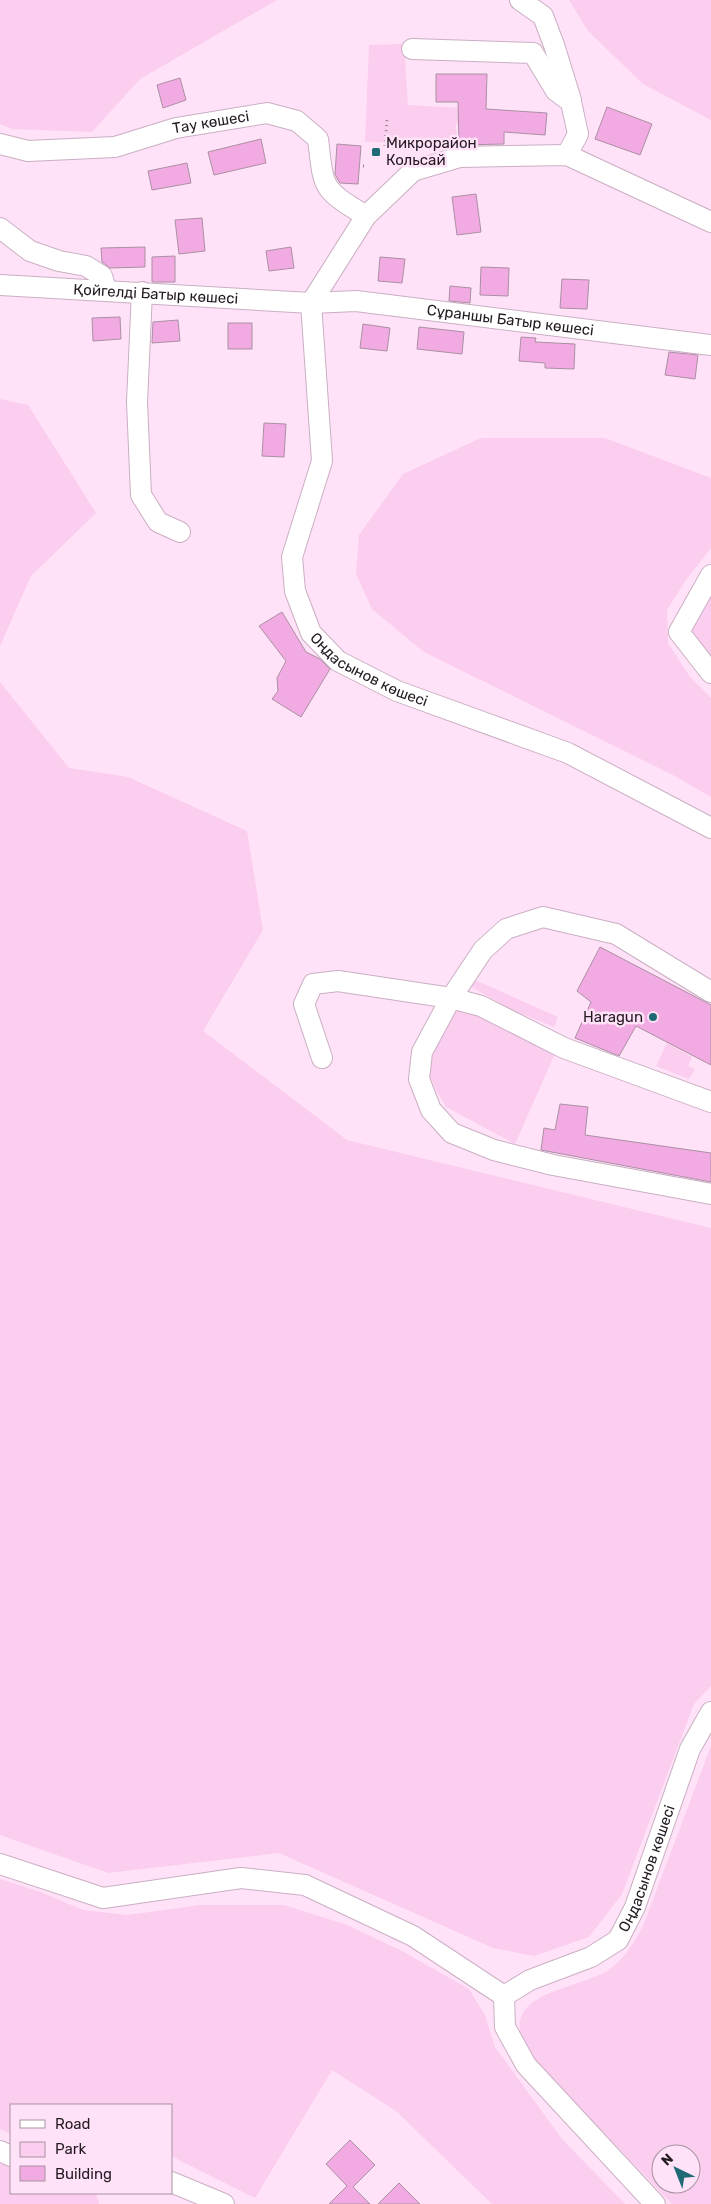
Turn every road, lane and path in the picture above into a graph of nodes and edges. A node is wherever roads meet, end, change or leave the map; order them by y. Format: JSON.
{"nodes":[{"id":1,"x":520,"y":0,"type":"edge"},
{"id":2,"x":412,"y":49,"type":"dead end"},
{"id":3,"x":571,"y":102,"type":"junction"},
{"id":4,"x":387,"y":120,"type":"dead end"},
{"id":5,"x":0,"y":144,"type":"edge"},
{"id":6,"x":386,"y":146,"type":"dead end"},
{"id":7,"x":567,"y":155,"type":"junction"},
{"id":8,"x":366,"y":216,"type":"junction"},
{"id":9,"x":711,"y":222,"type":"edge"},
{"id":10,"x":0,"y":228,"type":"edge"},
{"id":11,"x":0,"y":285,"type":"edge"},
{"id":12,"x":106,"y":290,"type":"junction"},
{"id":13,"x":142,"y":292,"type":"junction"},
{"id":14,"x":311,"y":303,"type":"junction"},
{"id":15,"x":711,"y":345,"type":"edge"},
{"id":16,"x":180,"y":532,"type":"dead end"},
{"id":17,"x":711,"y":575,"type":"edge"},
{"id":18,"x":705,"y":600,"type":"edge"},
{"id":19,"x":711,"y":673,"type":"edge"},
{"id":20,"x":711,"y":828,"type":"edge"},
{"id":21,"x":711,"y":992,"type":"edge"},
{"id":22,"x":451,"y":998,"type":"junction"},
{"id":23,"x":322,"y":1058,"type":"dead end"},
{"id":24,"x":711,"y":1102,"type":"edge"},
{"id":25,"x":711,"y":1194,"type":"edge"},
{"id":26,"x":711,"y":1712,"type":"edge"},
{"id":27,"x":0,"y":1864,"type":"edge"},
{"id":28,"x":504,"y":1996,"type":"junction"},
{"id":29,"x":172,"y":2182,"type":"edge"},
{"id":30,"x":224,"y":2204,"type":"edge"},
{"id":31,"x":655,"y":2204,"type":"edge"}],
"edges":[{"from":1,"to":3,"type":"street"},
{"from":2,"to":3,"type":"street"},
{"from":3,"to":7,"type":"street"},
{"from":4,"to":6,"type":"path"},
{"from":5,"to":8,"type":"street","name":"Тау көшесі"},
{"from":7,"to":8,"type":"street"},
{"from":7,"to":9,"type":"street"},
{"from":8,"to":14,"type":"street"},
{"from":10,"to":12,"type":"street"},
{"from":11,"to":12,"type":"street","name":"Қойгелді Батыр көшесі"},
{"from":12,"to":13,"type":"street","name":"Қойгелді Батыр көшесі"},
{"from":13,"to":14,"type":"street","name":"Қойгелді Батыр көшесі"},
{"from":13,"to":16,"type":"street"},
{"from":14,"to":15,"type":"street","name":"Сұраншы Батыр көшесі"},
{"from":14,"to":20,"type":"street","name":"Оңдасынов көшесі"},
{"from":17,"to":18,"type":"street"},
{"from":18,"to":19,"type":"street"},
{"from":21,"to":22,"type":"street"},
{"from":22,"to":23,"type":"street"},
{"from":22,"to":24,"type":"street"},
{"from":22,"to":25,"type":"street"},
{"from":26,"to":28,"type":"street","name":"Оңдасынов көшесі"},
{"from":27,"to":28,"type":"street"},
{"from":28,"to":31,"type":"street"},
{"from":29,"to":30,"type":"street"}]}
